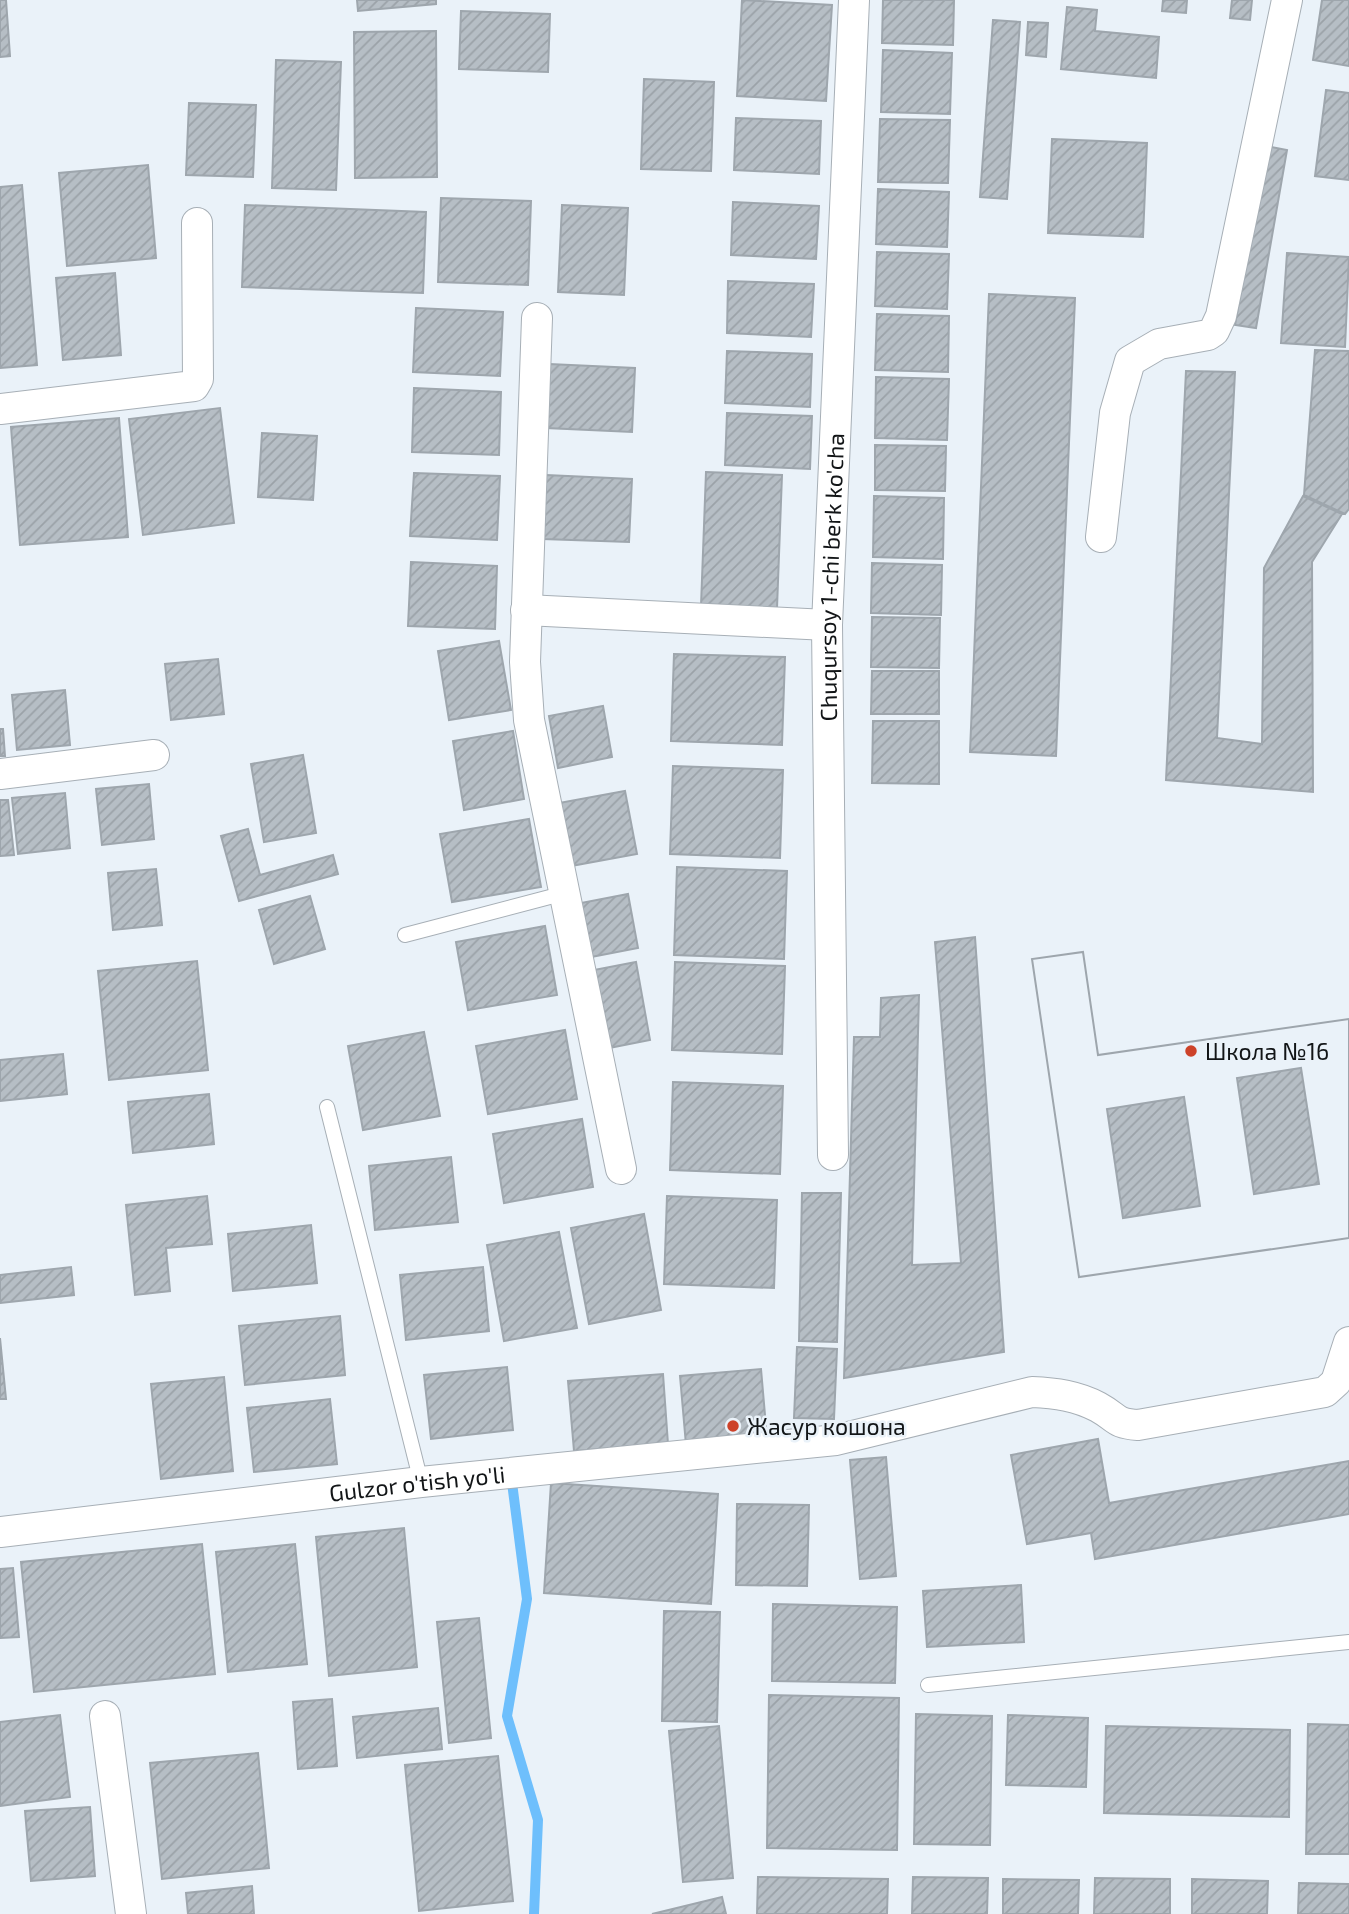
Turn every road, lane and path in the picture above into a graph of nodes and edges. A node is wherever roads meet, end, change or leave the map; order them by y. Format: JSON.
{"nodes":[{"id":1,"x":854,"y":0,"type":"edge"},
{"id":2,"x":1287,"y":0,"type":"edge"},
{"id":3,"x":197,"y":223,"type":"dead end"},
{"id":4,"x":537,"y":318,"type":"dead end"},
{"id":5,"x":0,"y":409,"type":"edge"},
{"id":6,"x":1101,"y":537,"type":"dead end"},
{"id":7,"x":526,"y":610,"type":"junction"},
{"id":8,"x":827,"y":625,"type":"junction"},
{"id":9,"x":154,"y":755,"type":"dead end"},
{"id":10,"x":0,"y":774,"type":"edge"},
{"id":11,"x":565,"y":893,"type":"junction"},
{"id":12,"x":405,"y":936,"type":"dead end"},
{"id":13,"x":327,"y":1107,"type":"dead end"},
{"id":14,"x":833,"y":1155,"type":"dead end"},
{"id":15,"x":621,"y":1169,"type":"dead end"},
{"id":16,"x":1349,"y":1342,"type":"edge"},
{"id":17,"x":421,"y":1482,"type":"junction"},
{"id":18,"x":0,"y":1532,"type":"edge"},
{"id":19,"x":1349,"y":1642,"type":"edge"},
{"id":20,"x":928,"y":1685,"type":"dead end"},
{"id":21,"x":105,"y":1716,"type":"dead end"},
{"id":22,"x":131,"y":1914,"type":"edge"}],
"edges":[{"from":1,"to":8,"type":"street","name":"Chuqursoy 1-chi berk ko'cha"},
{"from":2,"to":6,"type":"street"},
{"from":3,"to":5,"type":"street"},
{"from":4,"to":7,"type":"street"},
{"from":7,"to":8,"type":"street"},
{"from":7,"to":11,"type":"street"},
{"from":8,"to":14,"type":"street","name":"Chuqursoy 1-chi berk ko'cha"},
{"from":9,"to":10,"type":"street"},
{"from":11,"to":12,"type":"lane"},
{"from":11,"to":15,"type":"street"},
{"from":13,"to":17,"type":"lane"},
{"from":16,"to":17,"type":"street","name":"Gulzor o'tish yo'li"},
{"from":17,"to":18,"type":"street","name":"Gulzor o'tish yo'li"},
{"from":19,"to":20,"type":"lane"},
{"from":21,"to":22,"type":"street"}]}
